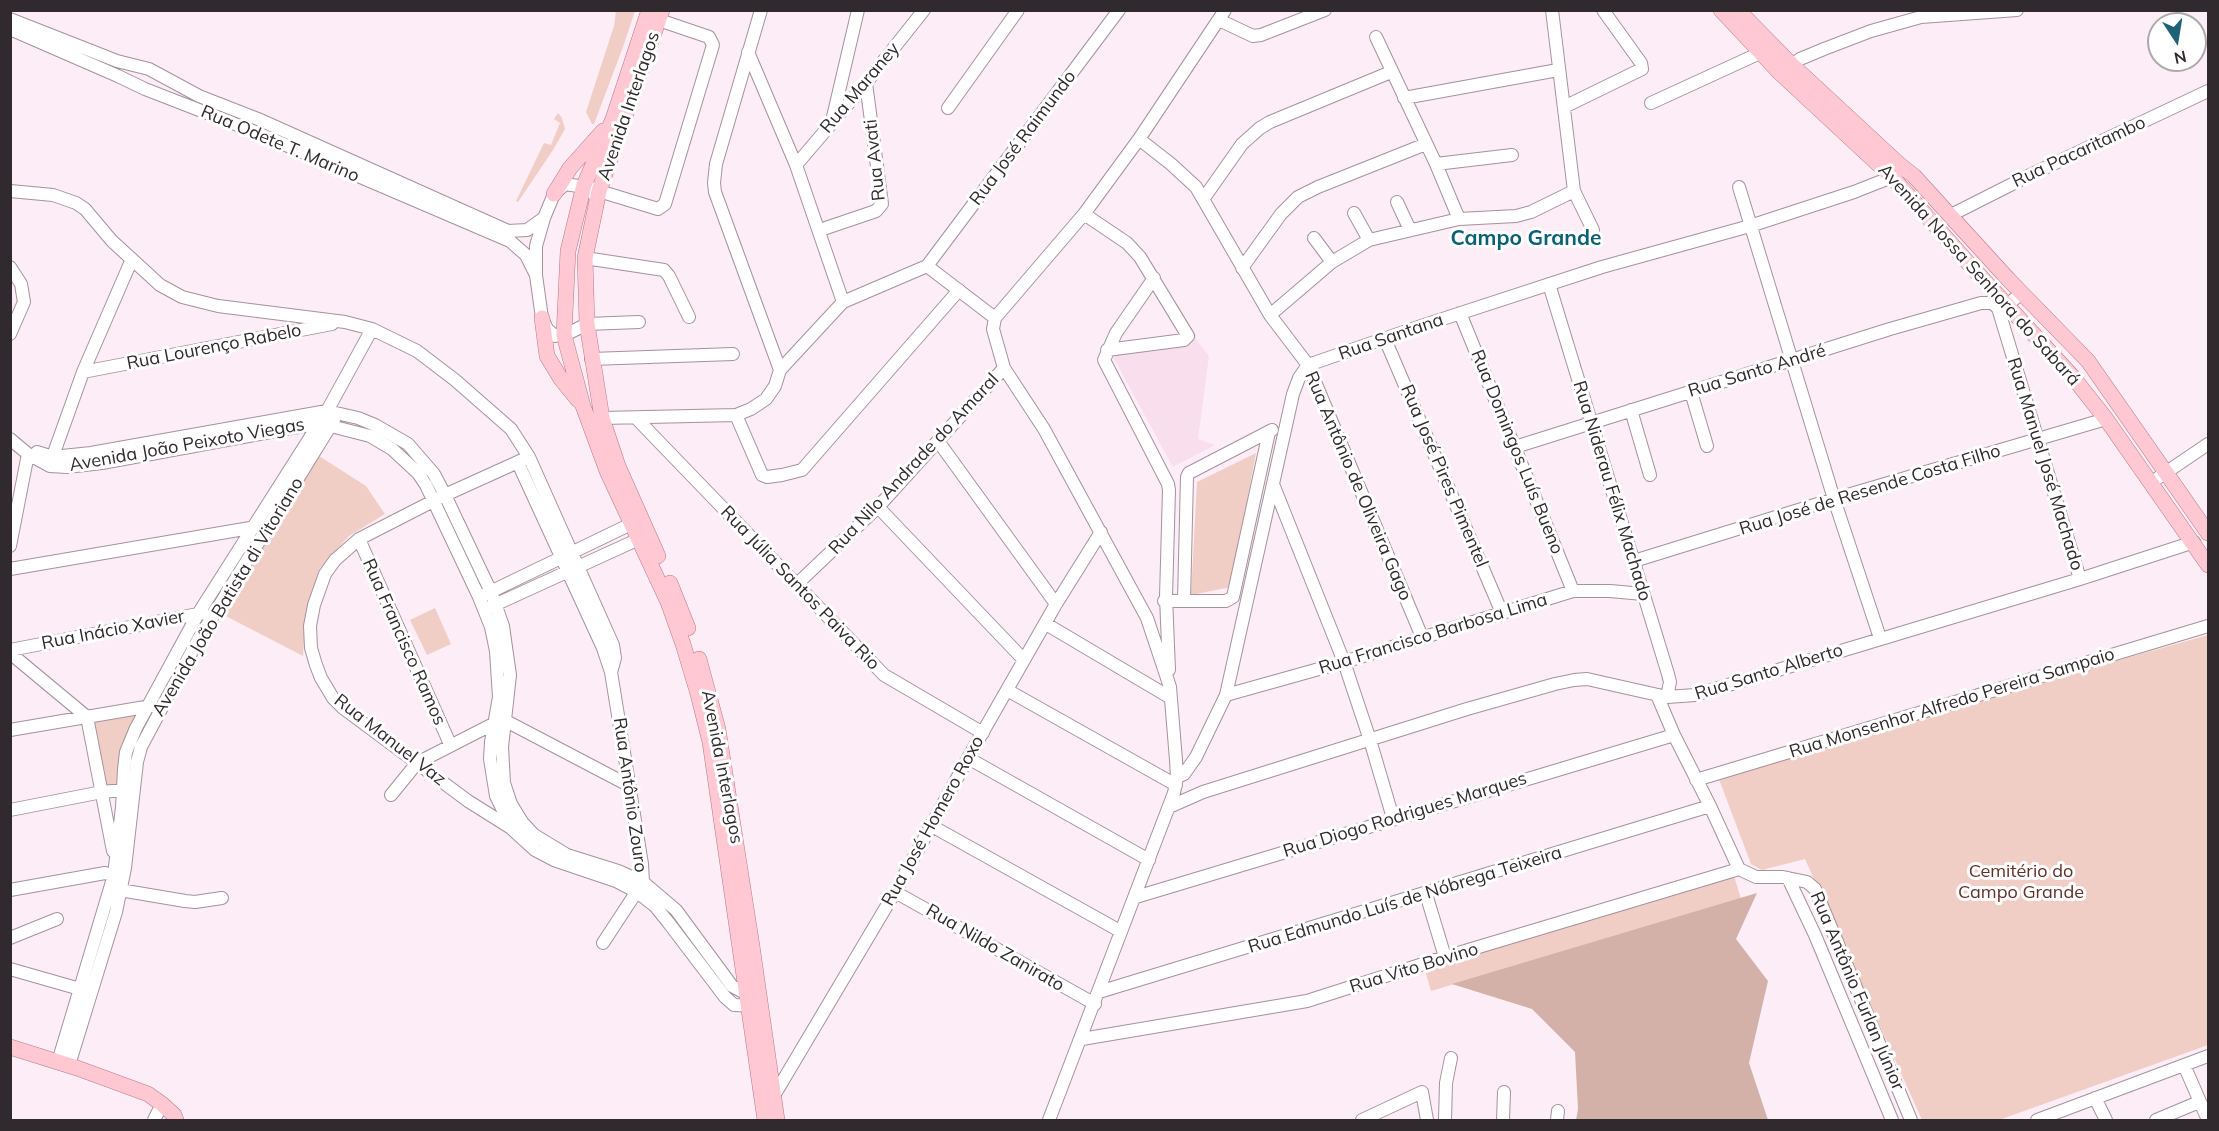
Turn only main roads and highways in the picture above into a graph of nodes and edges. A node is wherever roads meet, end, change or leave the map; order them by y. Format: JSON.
{"nodes":[{"id":1,"x":1721,"y":10,"type":"edge"},
{"id":2,"x":1738,"y":10,"type":"edge"},
{"id":3,"x":656,"y":14,"type":"edge"},
{"id":4,"x":613,"y":119,"type":"junction"},
{"id":5,"x":1914,"y":176,"type":"junction"},
{"id":6,"x":1892,"y":177,"type":"junction"},
{"id":7,"x":554,"y":194,"type":"road end"},
{"id":8,"x":542,"y":318,"type":"road end"},
{"id":9,"x":583,"y":406,"type":"junction"},
{"id":10,"x":2208,"y":533,"type":"edge"},
{"id":11,"x":2208,"y":565,"type":"edge"},
{"id":12,"x":752,"y":999,"type":"junction"},
{"id":13,"x":10,"y":1047,"type":"edge"},
{"id":14,"x":767,"y":1109,"type":"edge"},
{"id":15,"x":176,"y":1120,"type":"edge"},
{"id":16,"x":777,"y":1120,"type":"edge"}],
"edges":[{"from":1,"to":6,"type":"main road","name":"Avenida Nossa Senhora do Sabará"},
{"from":2,"to":5,"type":"main road","name":"Avenida Nossa Senhora do Sabará"},
{"from":3,"to":4,"type":"main road","name":"Avenida Interlagos"},
{"from":3,"to":12,"type":"main road","name":"Avenida Interlagos"},
{"from":4,"to":7,"type":"main road"},
{"from":4,"to":9,"type":"main road","name":"Avenida Interlagos"},
{"from":5,"to":6,"type":"main road"},
{"from":5,"to":10,"type":"main road","name":"Avenida Nossa Senhora do Sabará"},
{"from":6,"to":11,"type":"main road","name":"Avenida Nossa Senhora do Sabará"},
{"from":8,"to":9,"type":"main road"},
{"from":9,"to":12,"type":"main road","name":"Avenida Interlagos"},
{"from":12,"to":14,"type":"main road","name":"Avenida Interlagos"},
{"from":13,"to":15,"type":"main road"},
{"from":14,"to":16,"type":"main road","name":"Avenida Interlagos"}]}
